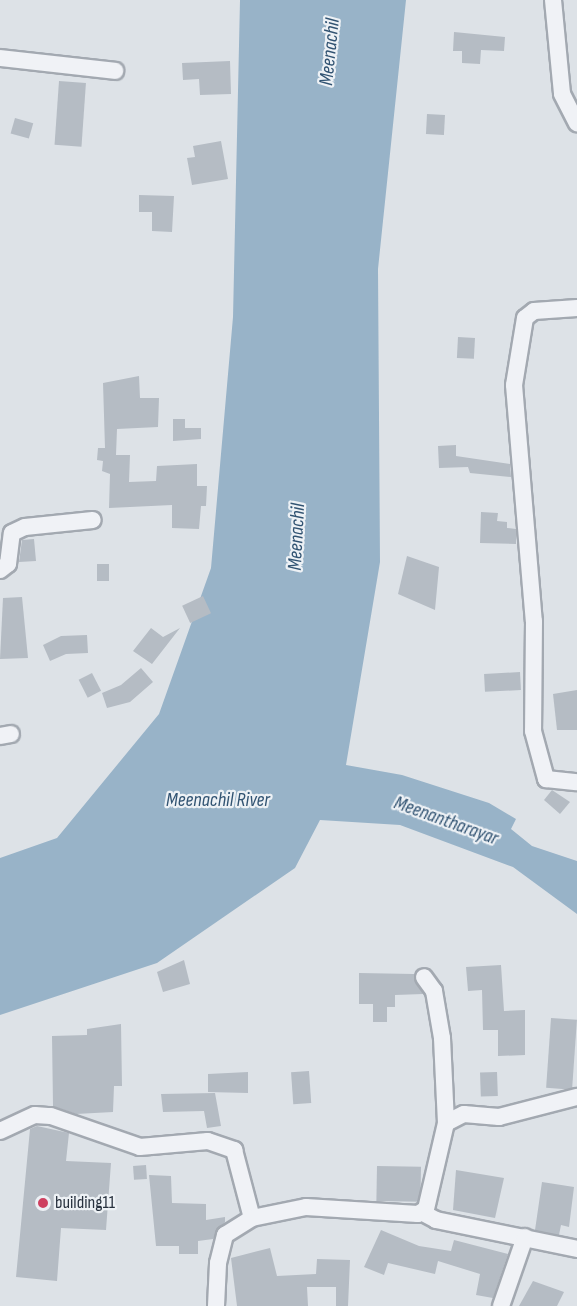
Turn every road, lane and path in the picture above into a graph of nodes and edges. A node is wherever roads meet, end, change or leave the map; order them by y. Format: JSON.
{"nodes":[{"id":1,"x":553,"y":0,"type":"edge"},
{"id":2,"x":0,"y":58,"type":"edge"},
{"id":3,"x":115,"y":71,"type":"dead end"},
{"id":4,"x":577,"y":123,"type":"edge"},
{"id":5,"x":577,"y":308,"type":"edge"},
{"id":6,"x":93,"y":520,"type":"dead end"},
{"id":7,"x":0,"y":570,"type":"edge"},
{"id":8,"x":577,"y":782,"type":"edge"},
{"id":9,"x":424,"y":977,"type":"dead end"},
{"id":10,"x":577,"y":1097,"type":"edge"},
{"id":11,"x":446,"y":1123,"type":"junction"},
{"id":12,"x":0,"y":1131,"type":"edge"},
{"id":13,"x":423,"y":1213,"type":"junction"},
{"id":14,"x":252,"y":1218,"type":"junction"},
{"id":15,"x":525,"y":1237,"type":"junction"},
{"id":16,"x":577,"y":1249,"type":"edge"},
{"id":17,"x":216,"y":1306,"type":"edge"},
{"id":18,"x":501,"y":1306,"type":"edge"}],
"edges":[{"from":1,"to":4,"type":"street"},
{"from":2,"to":3,"type":"street"},
{"from":5,"to":8,"type":"street"},
{"from":6,"to":7,"type":"street"},
{"from":9,"to":11,"type":"street"},
{"from":10,"to":11,"type":"street"},
{"from":11,"to":13,"type":"street"},
{"from":12,"to":14,"type":"street"},
{"from":13,"to":14,"type":"street"},
{"from":13,"to":15,"type":"street"},
{"from":14,"to":17,"type":"street"},
{"from":15,"to":16,"type":"street"},
{"from":15,"to":18,"type":"street"}]}
